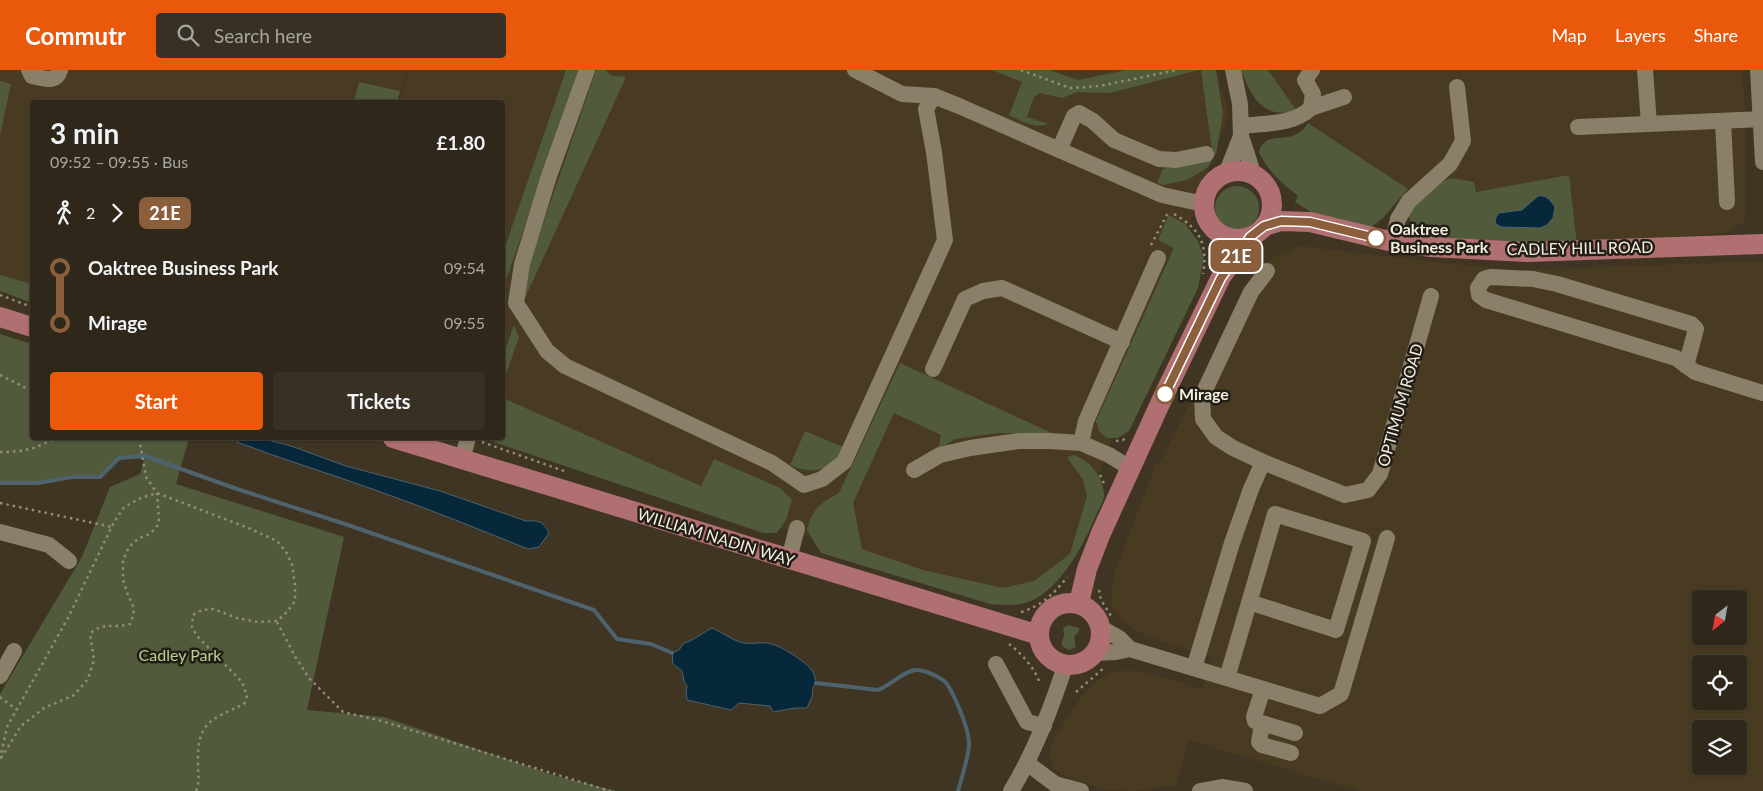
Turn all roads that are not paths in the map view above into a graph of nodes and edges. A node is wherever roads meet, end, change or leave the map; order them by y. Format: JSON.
{"nodes":[{"id":1,"x":29,"y":70,"type":"edge"},
{"id":2,"x":60,"y":70,"type":"edge"},
{"id":3,"x":587,"y":70,"type":"edge"},
{"id":4,"x":855,"y":70,"type":"edge"},
{"id":5,"x":1233,"y":70,"type":"edge"},
{"id":6,"x":1312,"y":70,"type":"edge"},
{"id":7,"x":1645,"y":70,"type":"edge"},
{"id":8,"x":1758,"y":70,"type":"edge"},
{"id":9,"x":1457,"y":87,"type":"dead end"},
{"id":10,"x":934,"y":96,"type":"junction"},
{"id":11,"x":1344,"y":97,"type":"dead end"},
{"id":12,"x":1311,"y":108,"type":"junction"},
{"id":13,"x":1762,"y":119,"type":"edge"},
{"id":14,"x":1724,"y":121,"type":"junction"},
{"id":15,"x":1649,"y":124,"type":"junction"},
{"id":16,"x":1578,"y":127,"type":"dead end"},
{"id":17,"x":1241,"y":131,"type":"junction"},
{"id":18,"x":1059,"y":150,"type":"junction"},
{"id":19,"x":1206,"y":154,"type":"dead end"},
{"id":20,"x":1763,"y":162,"type":"edge"},
{"id":21,"x":1226,"y":174,"type":"junction"},
{"id":22,"x":1254,"y":176,"type":"junction"},
{"id":23,"x":1270,"y":195,"type":"junction"},
{"id":24,"x":1727,"y":202,"type":"dead end"},
{"id":25,"x":1204,"y":204,"type":"junction"},
{"id":26,"x":1310,"y":222,"type":"junction"},
{"id":27,"x":1216,"y":231,"type":"junction"},
{"id":28,"x":1257,"y":232,"type":"junction"},
{"id":29,"x":1393,"y":242,"type":"junction"},
{"id":30,"x":1763,"y":244,"type":"edge"},
{"id":31,"x":1158,"y":258,"type":"road end"},
{"id":32,"x":1267,"y":271,"type":"dead end"},
{"id":33,"x":1212,"y":277,"type":"junction"},
{"id":34,"x":1431,"y":296,"type":"dead end"},
{"id":35,"x":0,"y":318,"type":"edge"},
{"id":36,"x":30,"y":326,"type":"edge"},
{"id":37,"x":1122,"y":342,"type":"junction"},
{"id":38,"x":1686,"y":366,"type":"junction"},
{"id":39,"x":933,"y":369,"type":"dead end"},
{"id":40,"x":1758,"y":391,"type":"edge"},
{"id":41,"x":400,"y":440,"type":"edge"},
{"id":42,"x":467,"y":440,"type":"edge"},
{"id":43,"x":1081,"y":443,"type":"junction"},
{"id":44,"x":462,"y":459,"type":"junction"},
{"id":45,"x":1263,"y":462,"type":"junction"},
{"id":46,"x":1130,"y":468,"type":"junction"},
{"id":47,"x":914,"y":470,"type":"dead end"},
{"id":48,"x":797,"y":528,"type":"dead end"},
{"id":49,"x":0,"y":532,"type":"edge"},
{"id":50,"x":1387,"y":538,"type":"dead end"},
{"id":51,"x":789,"y":559,"type":"junction"},
{"id":52,"x":69,"y":561,"type":"dead end"},
{"id":53,"x":1249,"y":602,"type":"junction"},
{"id":54,"x":1079,"y":603,"type":"junction"},
{"id":55,"x":1106,"y":622,"type":"junction"},
{"id":56,"x":1039,"y":635,"type":"junction"},
{"id":57,"x":1130,"y":649,"type":"junction"},
{"id":58,"x":14,"y":651,"type":"dead end"},
{"id":59,"x":1103,"y":660,"type":"junction"},
{"id":60,"x":996,"y":664,"type":"dead end"},
{"id":61,"x":1065,"y":666,"type":"junction"},
{"id":62,"x":1194,"y":668,"type":"junction"},
{"id":63,"x":1,"y":670,"type":"edge"},
{"id":64,"x":1227,"y":678,"type":"junction"},
{"id":65,"x":1263,"y":689,"type":"junction"},
{"id":66,"x":1262,"y":724,"type":"junction"},
{"id":67,"x":1044,"y":726,"type":"junction"},
{"id":68,"x":1295,"y":733,"type":"dead end"},
{"id":69,"x":1291,"y":753,"type":"dead end"},
{"id":70,"x":1026,"y":763,"type":"junction"},
{"id":71,"x":1011,"y":791,"type":"edge"},
{"id":72,"x":1081,"y":791,"type":"edge"},
{"id":73,"x":1200,"y":791,"type":"edge"},
{"id":74,"x":1245,"y":791,"type":"edge"}],
"edges":[{"from":1,"to":2,"type":"street"},
{"from":3,"to":10,"type":"street"},
{"from":4,"to":10,"type":"street"},
{"from":5,"to":17,"type":"street"},
{"from":6,"to":12,"type":"street"},
{"from":7,"to":15,"type":"street"},
{"from":8,"to":13,"type":"street"},
{"from":9,"to":29,"type":"street"},
{"from":10,"to":18,"type":"street"},
{"from":11,"to":12,"type":"street"},
{"from":12,"to":17,"type":"street"},
{"from":13,"to":14,"type":"street"},
{"from":13,"to":20,"type":"street"},
{"from":14,"to":15,"type":"street"},
{"from":14,"to":24,"type":"street"},
{"from":15,"to":16,"type":"street"},
{"from":17,"to":21,"type":"street"},
{"from":17,"to":22,"type":"street"},
{"from":18,"to":19,"type":"street"},
{"from":18,"to":25,"type":"street"},
{"from":21,"to":22,"type":"main road"},
{"from":21,"to":25,"type":"main road"},
{"from":22,"to":23,"type":"main road"},
{"from":23,"to":26,"type":"main road","name":"CADLEY HILL ROAD"},
{"from":23,"to":28,"type":"main road"},
{"from":25,"to":27,"type":"main road"},
{"from":26,"to":28,"type":"main road","name":"CADLEY HILL ROAD"},
{"from":26,"to":29,"type":"main road","name":"CADLEY HILL ROAD"},
{"from":27,"to":28,"type":"main road"},
{"from":27,"to":33,"type":"main road"},
{"from":28,"to":33,"type":"main road"},
{"from":29,"to":30,"type":"main road","name":"CADLEY HILL ROAD"},
{"from":31,"to":37,"type":"street"},
{"from":32,"to":45,"type":"street","name":"OPTIMUM ROAD"},
{"from":33,"to":46,"type":"main road"},
{"from":34,"to":45,"type":"street","name":"OPTIMUM ROAD"},
{"from":35,"to":36,"type":"main road"},
{"from":37,"to":39,"type":"street"},
{"from":37,"to":43,"type":"street"},
{"from":38,"to":38,"type":"street"},
{"from":38,"to":40,"type":"street"},
{"from":41,"to":44,"type":"main road","name":"WILLIAM NADIN WAY"},
{"from":42,"to":44,"type":"street"},
{"from":43,"to":46,"type":"street"},
{"from":43,"to":47,"type":"street"},
{"from":44,"to":51,"type":"main road","name":"WILLIAM NADIN WAY"},
{"from":45,"to":62,"type":"street"},
{"from":46,"to":54,"type":"main road"},
{"from":48,"to":51,"type":"street"},
{"from":49,"to":52,"type":"street"},
{"from":50,"to":65,"type":"street"},
{"from":51,"to":56,"type":"main road","name":"WILLIAM NADIN WAY"},
{"from":53,"to":53,"type":"street"},
{"from":53,"to":64,"type":"street"},
{"from":54,"to":55,"type":"main road"},
{"from":54,"to":56,"type":"main road"},
{"from":55,"to":57,"type":"street"},
{"from":55,"to":59,"type":"main road"},
{"from":56,"to":61,"type":"main road"},
{"from":57,"to":59,"type":"street"},
{"from":57,"to":62,"type":"street"},
{"from":58,"to":63,"type":"street"},
{"from":59,"to":61,"type":"main road"},
{"from":60,"to":67,"type":"street"},
{"from":61,"to":67,"type":"street"},
{"from":62,"to":64,"type":"street"},
{"from":64,"to":65,"type":"street"},
{"from":65,"to":66,"type":"street"},
{"from":66,"to":68,"type":"street"},
{"from":66,"to":69,"type":"street"},
{"from":67,"to":70,"type":"street"},
{"from":70,"to":71,"type":"street"},
{"from":70,"to":72,"type":"street"},
{"from":73,"to":74,"type":"street"}]}
